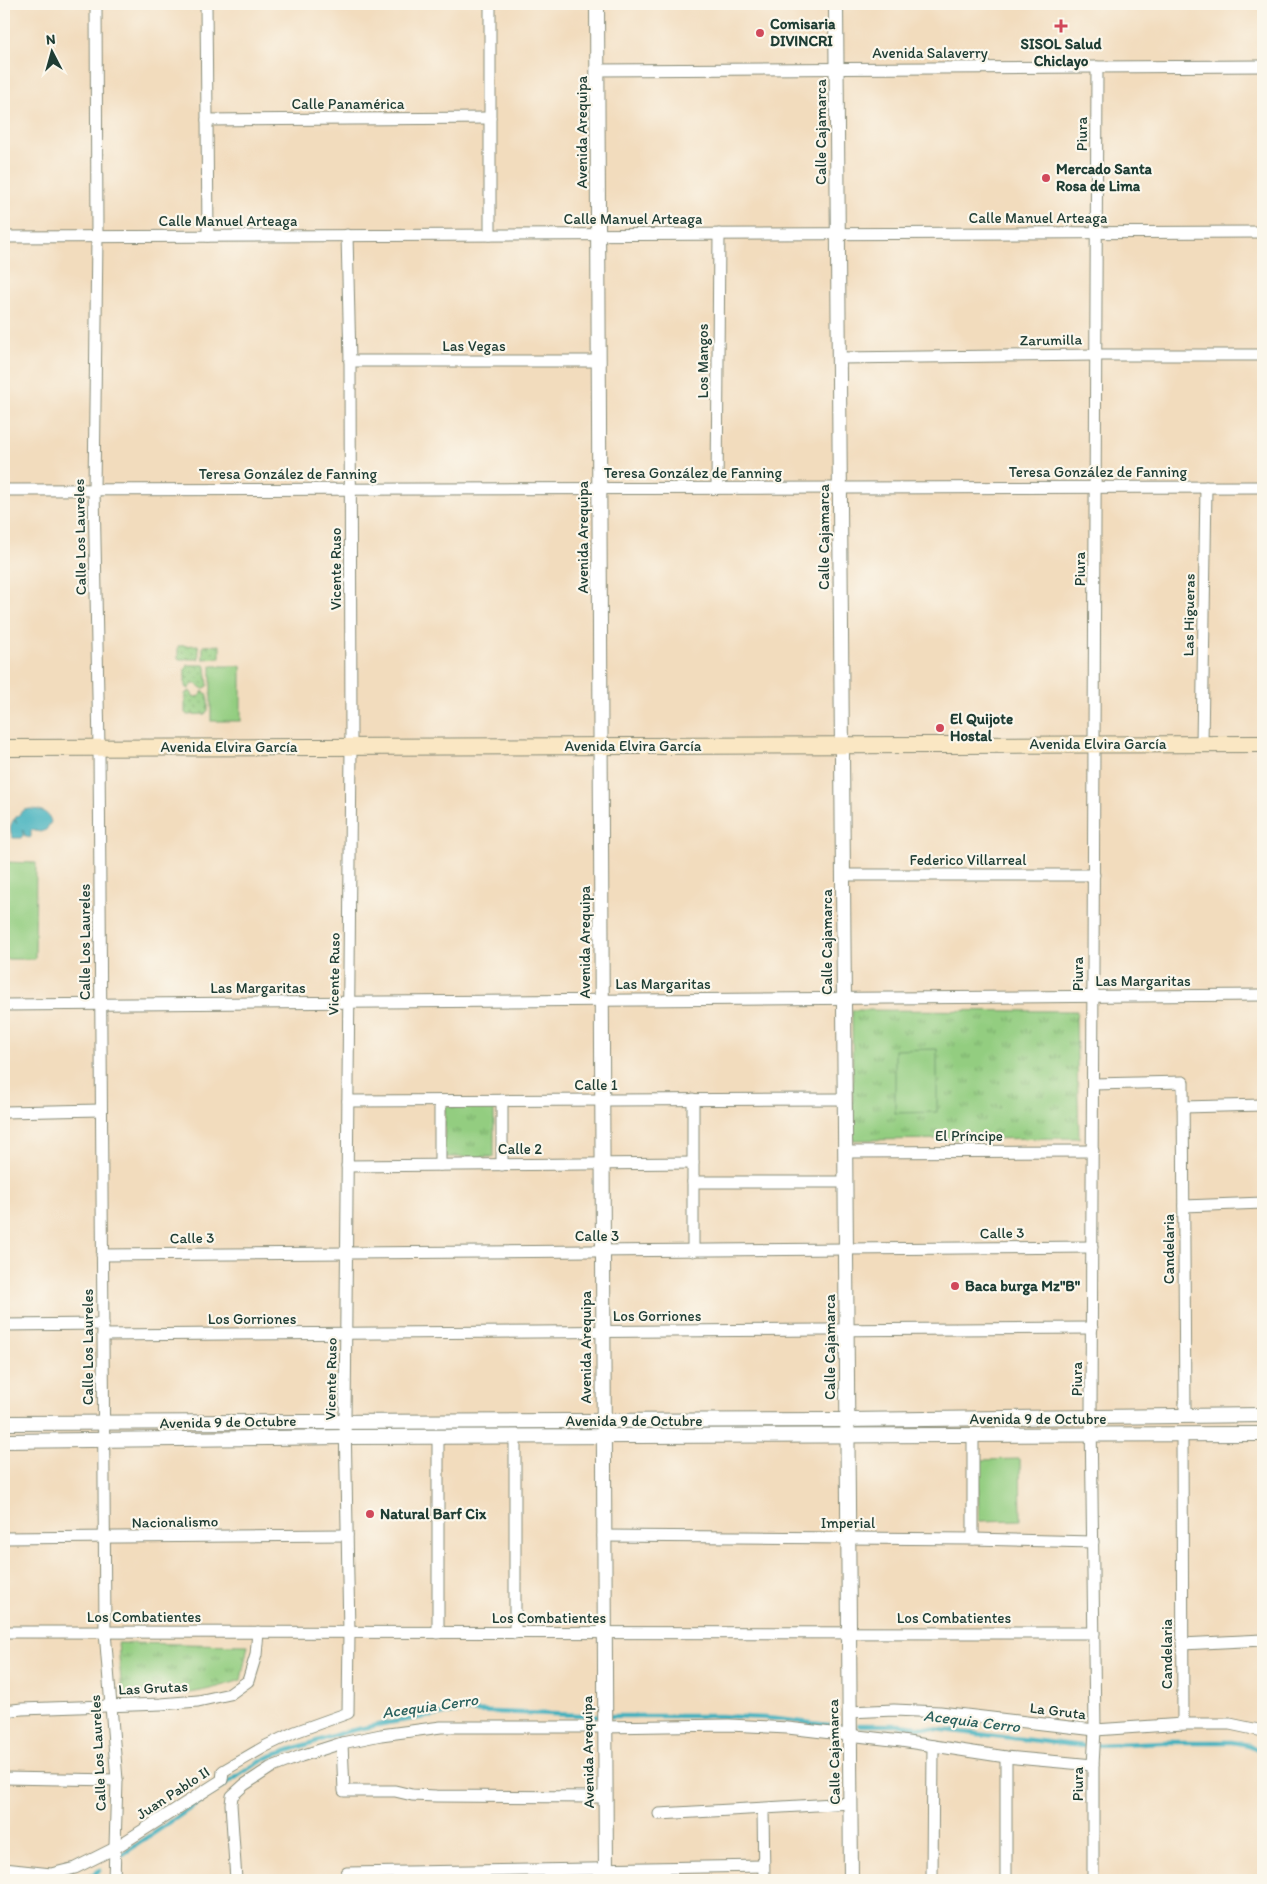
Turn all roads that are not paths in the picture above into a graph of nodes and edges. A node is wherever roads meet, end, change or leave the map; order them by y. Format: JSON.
{"nodes":[{"id":1,"x":96,"y":4,"type":"edge"},
{"id":2,"x":206,"y":4,"type":"edge"},
{"id":3,"x":490,"y":4,"type":"edge"},
{"id":4,"x":598,"y":4,"type":"edge"},
{"id":5,"x":836,"y":4,"type":"edge"},
{"id":6,"x":1263,"y":66,"type":"edge"},
{"id":7,"x":1097,"y":67,"type":"junction"},
{"id":8,"x":836,"y":69,"type":"junction"},
{"id":9,"x":598,"y":70,"type":"junction"},
{"id":10,"x":490,"y":118,"type":"junction"},
{"id":11,"x":207,"y":120,"type":"junction"},
{"id":12,"x":1096,"y":232,"type":"junction"},
{"id":13,"x":1263,"y":232,"type":"edge"},
{"id":14,"x":838,"y":233,"type":"junction"},
{"id":15,"x":598,"y":234,"type":"junction"},
{"id":16,"x":719,"y":234,"type":"junction"},
{"id":17,"x":347,"y":235,"type":"junction"},
{"id":18,"x":490,"y":235,"type":"junction"},
{"id":19,"x":96,"y":236,"type":"junction"},
{"id":20,"x":208,"y":236,"type":"junction"},
{"id":21,"x":4,"y":237,"type":"edge"},
{"id":22,"x":1096,"y":355,"type":"junction"},
{"id":23,"x":1263,"y":355,"type":"edge"},
{"id":24,"x":839,"y":358,"type":"junction"},
{"id":25,"x":350,"y":361,"type":"junction"},
{"id":26,"x":599,"y":361,"type":"junction"},
{"id":27,"x":1096,"y":487,"type":"junction"},
{"id":28,"x":1206,"y":487,"type":"junction"},
{"id":29,"x":1263,"y":487,"type":"edge"},
{"id":30,"x":599,"y":488,"type":"junction"},
{"id":31,"x":717,"y":488,"type":"junction"},
{"id":32,"x":840,"y":488,"type":"junction"},
{"id":33,"x":351,"y":489,"type":"junction"},
{"id":34,"x":4,"y":490,"type":"edge"},
{"id":35,"x":94,"y":490,"type":"junction"},
{"id":36,"x":1094,"y":744,"type":"junction"},
{"id":37,"x":1202,"y":744,"type":"junction"},
{"id":38,"x":1263,"y":744,"type":"edge"},
{"id":39,"x":842,"y":745,"type":"junction"},
{"id":40,"x":600,"y":746,"type":"junction"},
{"id":41,"x":351,"y":747,"type":"junction"},
{"id":42,"x":4,"y":748,"type":"edge"},
{"id":43,"x":99,"y":748,"type":"junction"},
{"id":44,"x":843,"y":875,"type":"junction"},
{"id":45,"x":1094,"y":875,"type":"junction"},
{"id":46,"x":1263,"y":995,"type":"edge"},
{"id":47,"x":1093,"y":996,"type":"junction"},
{"id":48,"x":844,"y":998,"type":"junction"},
{"id":49,"x":601,"y":1000,"type":"junction"},
{"id":50,"x":349,"y":1002,"type":"junction"},
{"id":51,"x":101,"y":1004,"type":"junction"},
{"id":52,"x":4,"y":1005,"type":"edge"},
{"id":53,"x":1093,"y":1084,"type":"junction"},
{"id":54,"x":693,"y":1099,"type":"junction"},
{"id":55,"x":844,"y":1099,"type":"junction"},
{"id":56,"x":440,"y":1100,"type":"junction"},
{"id":57,"x":502,"y":1100,"type":"junction"},
{"id":58,"x":601,"y":1100,"type":"junction"},
{"id":59,"x":348,"y":1101,"type":"junction"},
{"id":60,"x":1263,"y":1105,"type":"edge"},
{"id":61,"x":1183,"y":1107,"type":"junction"},
{"id":62,"x":101,"y":1110,"type":"junction"},
{"id":63,"x":4,"y":1112,"type":"edge"},
{"id":64,"x":1093,"y":1151,"type":"junction"},
{"id":65,"x":845,"y":1152,"type":"junction"},
{"id":66,"x":693,"y":1163,"type":"junction"},
{"id":67,"x":502,"y":1164,"type":"junction"},
{"id":68,"x":602,"y":1164,"type":"junction"},
{"id":69,"x":440,"y":1165,"type":"junction"},
{"id":70,"x":347,"y":1166,"type":"junction"},
{"id":71,"x":693,"y":1182,"type":"junction"},
{"id":72,"x":845,"y":1182,"type":"junction"},
{"id":73,"x":1263,"y":1203,"type":"edge"},
{"id":74,"x":1184,"y":1206,"type":"junction"},
{"id":75,"x":1092,"y":1247,"type":"junction"},
{"id":76,"x":846,"y":1249,"type":"junction"},
{"id":77,"x":693,"y":1251,"type":"junction"},
{"id":78,"x":347,"y":1252,"type":"junction"},
{"id":79,"x":602,"y":1252,"type":"junction"},
{"id":80,"x":102,"y":1254,"type":"junction"},
{"id":81,"x":4,"y":1325,"type":"edge"},
{"id":82,"x":1092,"y":1328,"type":"junction"},
{"id":83,"x":103,"y":1330,"type":"junction"},
{"id":84,"x":846,"y":1330,"type":"junction"},
{"id":85,"x":602,"y":1331,"type":"junction"},
{"id":86,"x":346,"y":1333,"type":"junction"},
{"id":87,"x":1263,"y":1415,"type":"edge"},
{"id":88,"x":1185,"y":1416,"type":"junction"},
{"id":89,"x":1092,"y":1418,"type":"junction"},
{"id":90,"x":345,"y":1420,"type":"junction"},
{"id":91,"x":603,"y":1420,"type":"junction"},
{"id":92,"x":847,"y":1420,"type":"junction"},
{"id":93,"x":103,"y":1422,"type":"junction"},
{"id":94,"x":4,"y":1423,"type":"edge"},
{"id":95,"x":1182,"y":1434,"type":"junction"},
{"id":96,"x":1263,"y":1434,"type":"edge"},
{"id":97,"x":973,"y":1436,"type":"junction"},
{"id":98,"x":1092,"y":1436,"type":"junction"},
{"id":99,"x":345,"y":1437,"type":"junction"},
{"id":100,"x":438,"y":1437,"type":"junction"},
{"id":101,"x":515,"y":1437,"type":"junction"},
{"id":102,"x":847,"y":1437,"type":"junction"},
{"id":103,"x":603,"y":1438,"type":"junction"},
{"id":104,"x":104,"y":1440,"type":"junction"},
{"id":105,"x":4,"y":1441,"type":"edge"},
{"id":106,"x":347,"y":1535,"type":"junction"},
{"id":107,"x":603,"y":1536,"type":"junction"},
{"id":108,"x":4,"y":1538,"type":"edge"},
{"id":109,"x":104,"y":1538,"type":"junction"},
{"id":110,"x":848,"y":1538,"type":"junction"},
{"id":111,"x":973,"y":1539,"type":"junction"},
{"id":112,"x":1093,"y":1542,"type":"junction"},
{"id":113,"x":4,"y":1632,"type":"edge"},
{"id":114,"x":105,"y":1632,"type":"junction"},
{"id":115,"x":258,"y":1632,"type":"junction"},
{"id":116,"x":349,"y":1633,"type":"junction"},
{"id":117,"x":438,"y":1633,"type":"junction"},
{"id":118,"x":515,"y":1633,"type":"junction"},
{"id":119,"x":604,"y":1633,"type":"junction"},
{"id":120,"x":849,"y":1633,"type":"junction"},
{"id":121,"x":1094,"y":1633,"type":"junction"},
{"id":122,"x":1263,"y":1640,"type":"edge"},
{"id":123,"x":1182,"y":1644,"type":"junction"},
{"id":124,"x":111,"y":1705,"type":"junction"},
{"id":125,"x":4,"y":1711,"type":"edge"},
{"id":126,"x":348,"y":1713,"type":"joint"},
{"id":127,"x":604,"y":1723,"type":"junction"},
{"id":128,"x":849,"y":1724,"type":"junction"},
{"id":129,"x":1182,"y":1724,"type":"junction"},
{"id":130,"x":1263,"y":1732,"type":"edge"},
{"id":131,"x":1094,"y":1736,"type":"junction"},
{"id":132,"x":342,"y":1743,"type":"junction"},
{"id":133,"x":933,"y":1746,"type":"junction"},
{"id":134,"x":1006,"y":1757,"type":"junction"},
{"id":135,"x":1093,"y":1765,"type":"junction"},
{"id":136,"x":4,"y":1778,"type":"edge"},
{"id":137,"x":117,"y":1780,"type":"junction"},
{"id":138,"x":605,"y":1796,"type":"junction"},
{"id":139,"x":851,"y":1803,"type":"junction"},
{"id":140,"x":763,"y":1809,"type":"junction"},
{"id":141,"x":659,"y":1814,"type":"dead end"},
{"id":142,"x":115,"y":1857,"type":"junction"},
{"id":143,"x":763,"y":1866,"type":"junction"},
{"id":144,"x":4,"y":1869,"type":"edge"},
{"id":145,"x":606,"y":1874,"type":"edge"},
{"id":146,"x":503,"y":1875,"type":"edge"},
{"id":147,"x":430,"y":1876,"type":"edge"},
{"id":148,"x":348,"y":1877,"type":"edge"},
{"id":149,"x":114,"y":1880,"type":"edge"},
{"id":150,"x":236,"y":1880,"type":"edge"},
{"id":151,"x":764,"y":1880,"type":"edge"},
{"id":152,"x":852,"y":1880,"type":"edge"},
{"id":153,"x":932,"y":1880,"type":"edge"},
{"id":154,"x":1006,"y":1880,"type":"edge"},
{"id":155,"x":1093,"y":1880,"type":"edge"}],
"edges":[{"from":1,"to":19,"type":"street","name":"Calle Los Laureles"},
{"from":2,"to":11,"type":"street"},
{"from":3,"to":10,"type":"street"},
{"from":4,"to":9,"type":"street","name":"Avenida Arequipa"},
{"from":5,"to":8,"type":"street","name":"Calle Cajamarca"},
{"from":6,"to":7,"type":"street","name":"Avenida Salaverry"},
{"from":7,"to":8,"type":"street","name":"Avenida Salaverry"},
{"from":7,"to":12,"type":"street","name":"Piura"},
{"from":8,"to":9,"type":"street","name":"Avenida Salaverry"},
{"from":8,"to":14,"type":"street","name":"Calle Cajamarca"},
{"from":9,"to":15,"type":"street","name":"Avenida Arequipa"},
{"from":10,"to":11,"type":"street","name":"Calle Panamérica"},
{"from":10,"to":18,"type":"street"},
{"from":11,"to":20,"type":"street"},
{"from":12,"to":13,"type":"street","name":"Calle Manuel Arteaga"},
{"from":12,"to":14,"type":"street","name":"Calle Manuel Arteaga"},
{"from":12,"to":22,"type":"street","name":"Piura"},
{"from":14,"to":16,"type":"street","name":"Calle Manuel Arteaga"},
{"from":14,"to":24,"type":"street","name":"Calle Cajamarca"},
{"from":15,"to":16,"type":"street","name":"Calle Manuel Arteaga"},
{"from":15,"to":18,"type":"street","name":"Calle Manuel Arteaga"},
{"from":15,"to":26,"type":"street","name":"Avenida Arequipa"},
{"from":16,"to":31,"type":"street","name":"Los Mangos"},
{"from":17,"to":18,"type":"street","name":"Calle Manuel Arteaga"},
{"from":17,"to":20,"type":"street","name":"Calle Manuel Arteaga"},
{"from":17,"to":25,"type":"street","name":"Vicente Ruso"},
{"from":19,"to":20,"type":"street","name":"Calle Manuel Arteaga"},
{"from":19,"to":21,"type":"street","name":"Calle Manuel Arteaga"},
{"from":19,"to":35,"type":"street","name":"Calle Los Laureles"},
{"from":22,"to":23,"type":"street","name":"Zarumilla"},
{"from":22,"to":24,"type":"street","name":"Zarumilla"},
{"from":22,"to":27,"type":"street","name":"Piura"},
{"from":24,"to":32,"type":"street","name":"Calle Cajamarca"},
{"from":25,"to":26,"type":"street","name":"Las Vegas"},
{"from":25,"to":33,"type":"street","name":"Vicente Ruso"},
{"from":26,"to":30,"type":"street","name":"Avenida Arequipa"},
{"from":27,"to":28,"type":"street","name":"Teresa González de Fanning"},
{"from":27,"to":32,"type":"street","name":"Teresa González de Fanning"},
{"from":27,"to":36,"type":"street","name":"Piura"},
{"from":28,"to":29,"type":"street","name":"Teresa González de Fanning"},
{"from":28,"to":37,"type":"street","name":"Las Higueras"},
{"from":30,"to":31,"type":"street","name":"Teresa González de Fanning"},
{"from":30,"to":33,"type":"street","name":"Teresa González de Fanning"},
{"from":30,"to":40,"type":"street","name":"Avenida Arequipa"},
{"from":31,"to":32,"type":"street","name":"Teresa González de Fanning"},
{"from":32,"to":39,"type":"street","name":"Calle Cajamarca"},
{"from":33,"to":35,"type":"street","name":"Teresa González de Fanning"},
{"from":33,"to":41,"type":"street","name":"Vicente Ruso"},
{"from":34,"to":35,"type":"street","name":"Teresa González de Fanning"},
{"from":35,"to":43,"type":"street","name":"Calle Los Laureles"},
{"from":36,"to":37,"type":"main road","name":"Avenida Elvira García"},
{"from":36,"to":39,"type":"main road","name":"Avenida Elvira García"},
{"from":36,"to":45,"type":"street","name":"Piura"},
{"from":37,"to":38,"type":"main road","name":"Avenida Elvira García"},
{"from":39,"to":40,"type":"main road","name":"Avenida Elvira García"},
{"from":39,"to":44,"type":"street","name":"Calle Cajamarca"},
{"from":40,"to":41,"type":"main road","name":"Avenida Elvira García"},
{"from":40,"to":49,"type":"street","name":"Avenida Arequipa"},
{"from":41,"to":43,"type":"main road","name":"Avenida Elvira García"},
{"from":41,"to":50,"type":"street","name":"Vicente Ruso"},
{"from":42,"to":43,"type":"main road","name":"Avenida Elvira García"},
{"from":43,"to":51,"type":"street","name":"Calle Los Laureles"},
{"from":44,"to":45,"type":"street","name":"Federico Villarreal"},
{"from":44,"to":48,"type":"street","name":"Calle Cajamarca"},
{"from":45,"to":47,"type":"street","name":"Piura"},
{"from":46,"to":47,"type":"street","name":"Las Margaritas"},
{"from":47,"to":48,"type":"street","name":"Las Margaritas"},
{"from":47,"to":53,"type":"street","name":"Piura"},
{"from":48,"to":49,"type":"street","name":"Las Margaritas"},
{"from":48,"to":55,"type":"street","name":"Calle Cajamarca"},
{"from":49,"to":50,"type":"street","name":"Las Margaritas"},
{"from":49,"to":58,"type":"street","name":"Avenida Arequipa"},
{"from":50,"to":51,"type":"street","name":"Las Margaritas"},
{"from":50,"to":59,"type":"street","name":"Vicente Ruso"},
{"from":51,"to":52,"type":"street","name":"Las Margaritas"},
{"from":51,"to":62,"type":"street","name":"Calle Los Laureles"},
{"from":53,"to":61,"type":"street","name":"Candelaria"},
{"from":53,"to":64,"type":"street","name":"Piura"},
{"from":54,"to":55,"type":"street","name":"Calle 1"},
{"from":54,"to":58,"type":"street","name":"Calle 1"},
{"from":54,"to":66,"type":"street"},
{"from":55,"to":65,"type":"street","name":"Calle Cajamarca"},
{"from":56,"to":57,"type":"street","name":"Calle 1"},
{"from":56,"to":59,"type":"street","name":"Calle 1"},
{"from":56,"to":69,"type":"street"},
{"from":57,"to":58,"type":"street","name":"Calle 1"},
{"from":57,"to":67,"type":"street"},
{"from":58,"to":68,"type":"street","name":"Avenida Arequipa"},
{"from":59,"to":70,"type":"street","name":"Vicente Ruso"},
{"from":60,"to":61,"type":"street"},
{"from":61,"to":74,"type":"street","name":"Candelaria"},
{"from":62,"to":63,"type":"street"},
{"from":62,"to":80,"type":"street","name":"Calle Los Laureles"},
{"from":64,"to":65,"type":"street","name":"El Príncipe"},
{"from":64,"to":75,"type":"street","name":"Piura"},
{"from":65,"to":72,"type":"street","name":"Calle Cajamarca"},
{"from":66,"to":68,"type":"street","name":"Calle 2"},
{"from":66,"to":71,"type":"street"},
{"from":67,"to":68,"type":"street","name":"Calle 2"},
{"from":67,"to":69,"type":"street","name":"Calle 2"},
{"from":68,"to":79,"type":"street","name":"Avenida Arequipa"},
{"from":69,"to":70,"type":"street","name":"Calle 2"},
{"from":70,"to":78,"type":"street","name":"Vicente Ruso"},
{"from":71,"to":72,"type":"street"},
{"from":71,"to":77,"type":"street"},
{"from":72,"to":76,"type":"street","name":"Calle Cajamarca"},
{"from":73,"to":74,"type":"street"},
{"from":74,"to":88,"type":"street","name":"Candelaria"},
{"from":75,"to":76,"type":"street","name":"Calle 3"},
{"from":75,"to":82,"type":"street","name":"Piura"},
{"from":76,"to":77,"type":"street","name":"Calle 3"},
{"from":76,"to":84,"type":"street","name":"Calle Cajamarca"},
{"from":77,"to":79,"type":"street","name":"Calle 3"},
{"from":78,"to":79,"type":"street","name":"Calle 3"},
{"from":78,"to":80,"type":"street","name":"Calle 3"},
{"from":78,"to":86,"type":"street","name":"Vicente Ruso"},
{"from":79,"to":85,"type":"street","name":"Avenida Arequipa"},
{"from":80,"to":83,"type":"street","name":"Calle Los Laureles"},
{"from":81,"to":83,"type":"street","name":"Los Gorriones"},
{"from":82,"to":84,"type":"street","name":"Los Gorriones"},
{"from":82,"to":89,"type":"street","name":"Piura"},
{"from":83,"to":86,"type":"street","name":"Los Gorriones"},
{"from":83,"to":93,"type":"street","name":"Calle Los Laureles"},
{"from":84,"to":85,"type":"street","name":"Los Gorriones"},
{"from":84,"to":92,"type":"street","name":"Calle Cajamarca"},
{"from":85,"to":86,"type":"street","name":"Los Gorriones"},
{"from":85,"to":91,"type":"street","name":"Avenida Arequipa"},
{"from":86,"to":90,"type":"street","name":"Vicente Ruso"},
{"from":87,"to":88,"type":"street","name":"Avenida 9 de Octubre"},
{"from":88,"to":89,"type":"street","name":"Avenida 9 de Octubre"},
{"from":89,"to":92,"type":"street","name":"Avenida 9 de Octubre"},
{"from":89,"to":98,"type":"street","name":"Piura"},
{"from":90,"to":91,"type":"street","name":"Avenida 9 de Octubre"},
{"from":90,"to":93,"type":"street","name":"Avenida 9 de Octubre"},
{"from":90,"to":99,"type":"street","name":"Vicente Ruso"},
{"from":91,"to":92,"type":"street","name":"Avenida 9 de Octubre"},
{"from":91,"to":103,"type":"street","name":"Avenida Arequipa"},
{"from":92,"to":102,"type":"street","name":"Calle Cajamarca"},
{"from":93,"to":94,"type":"street","name":"Avenida 9 de Octubre"},
{"from":93,"to":104,"type":"street","name":"Calle Los Laureles"},
{"from":95,"to":96,"type":"street","name":"Avenida 9 de Octubre"},
{"from":95,"to":98,"type":"street","name":"Avenida 9 de Octubre"},
{"from":95,"to":123,"type":"street","name":"Candelaria"},
{"from":97,"to":98,"type":"street","name":"Avenida 9 de Octubre"},
{"from":97,"to":102,"type":"street","name":"Avenida 9 de Octubre"},
{"from":97,"to":111,"type":"street"},
{"from":98,"to":112,"type":"street","name":"Piura"},
{"from":99,"to":100,"type":"street","name":"Avenida 9 de Octubre"},
{"from":99,"to":104,"type":"street","name":"Avenida 9 de Octubre"},
{"from":99,"to":106,"type":"street","name":"Vicente Ruso"},
{"from":100,"to":101,"type":"street","name":"Avenida 9 de Octubre"},
{"from":100,"to":117,"type":"street"},
{"from":101,"to":103,"type":"street","name":"Avenida 9 de Octubre"},
{"from":101,"to":118,"type":"street"},
{"from":102,"to":103,"type":"street","name":"Avenida 9 de Octubre"},
{"from":102,"to":110,"type":"street","name":"Calle Cajamarca"},
{"from":103,"to":107,"type":"street","name":"Avenida Arequipa"},
{"from":104,"to":105,"type":"street","name":"Avenida 9 de Octubre"},
{"from":104,"to":109,"type":"street","name":"Calle Los Laureles"},
{"from":106,"to":109,"type":"street","name":"Nacionalismo"},
{"from":106,"to":116,"type":"street","name":"Vicente Ruso"},
{"from":107,"to":110,"type":"street","name":"Imperial"},
{"from":107,"to":119,"type":"street","name":"Avenida Arequipa"},
{"from":108,"to":109,"type":"street","name":"Nacionalismo"},
{"from":109,"to":114,"type":"street","name":"Calle Los Laureles"},
{"from":110,"to":111,"type":"street","name":"Imperial"},
{"from":110,"to":120,"type":"street","name":"Calle Cajamarca"},
{"from":111,"to":112,"type":"street","name":"Imperial"},
{"from":112,"to":121,"type":"street","name":"Piura"},
{"from":113,"to":114,"type":"street","name":"Los Combatientes"},
{"from":114,"to":115,"type":"street","name":"Los Combatientes"},
{"from":114,"to":124,"type":"street","name":"Calle Los Laureles"},
{"from":115,"to":116,"type":"street","name":"Los Combatientes"},
{"from":115,"to":124,"type":"street","name":"Las Grutas"},
{"from":116,"to":117,"type":"street","name":"Los Combatientes"},
{"from":116,"to":126,"type":"street","name":"Vicente Ruso"},
{"from":117,"to":118,"type":"street","name":"Los Combatientes"},
{"from":118,"to":119,"type":"street","name":"Los Combatientes"},
{"from":119,"to":120,"type":"street","name":"Los Combatientes"},
{"from":119,"to":127,"type":"street","name":"Avenida Arequipa"},
{"from":120,"to":121,"type":"street","name":"Los Combatientes"},
{"from":120,"to":128,"type":"street","name":"Calle Cajamarca"},
{"from":121,"to":131,"type":"street","name":"Piura"},
{"from":122,"to":123,"type":"street"},
{"from":123,"to":129,"type":"street","name":"Candelaria"},
{"from":124,"to":125,"type":"street","name":"Las Grutas"},
{"from":124,"to":137,"type":"street","name":"Calle Los Laureles"},
{"from":126,"to":142,"type":"street","name":"Juan Pablo II"},
{"from":127,"to":128,"type":"street"},
{"from":127,"to":132,"type":"street"},
{"from":127,"to":138,"type":"street","name":"Avenida Arequipa"},
{"from":128,"to":131,"type":"street","name":"La Gruta"},
{"from":128,"to":133,"type":"street"},
{"from":128,"to":139,"type":"street","name":"Calle Cajamarca"},
{"from":129,"to":130,"type":"street","name":"La Gruta"},
{"from":129,"to":131,"type":"street","name":"La Gruta"},
{"from":131,"to":135,"type":"street","name":"Piura"},
{"from":132,"to":138,"type":"street"},
{"from":132,"to":150,"type":"street"},
{"from":133,"to":134,"type":"street"},
{"from":133,"to":153,"type":"street"},
{"from":134,"to":135,"type":"street"},
{"from":134,"to":154,"type":"street"},
{"from":135,"to":155,"type":"street","name":"Piura"},
{"from":136,"to":137,"type":"street"},
{"from":137,"to":142,"type":"street","name":"Calle Los Laureles"},
{"from":138,"to":145,"type":"street","name":"Avenida Arequipa"},
{"from":139,"to":140,"type":"street"},
{"from":139,"to":152,"type":"street","name":"Calle Cajamarca"},
{"from":140,"to":141,"type":"street"},
{"from":140,"to":143,"type":"street"},
{"from":142,"to":144,"type":"street","name":"Juan Pablo II"},
{"from":142,"to":149,"type":"street","name":"Calle Los Laureles"},
{"from":143,"to":145,"type":"street"},
{"from":143,"to":151,"type":"street"},
{"from":145,"to":146,"type":"street"},
{"from":146,"to":147,"type":"street"},
{"from":147,"to":148,"type":"street"}]}
